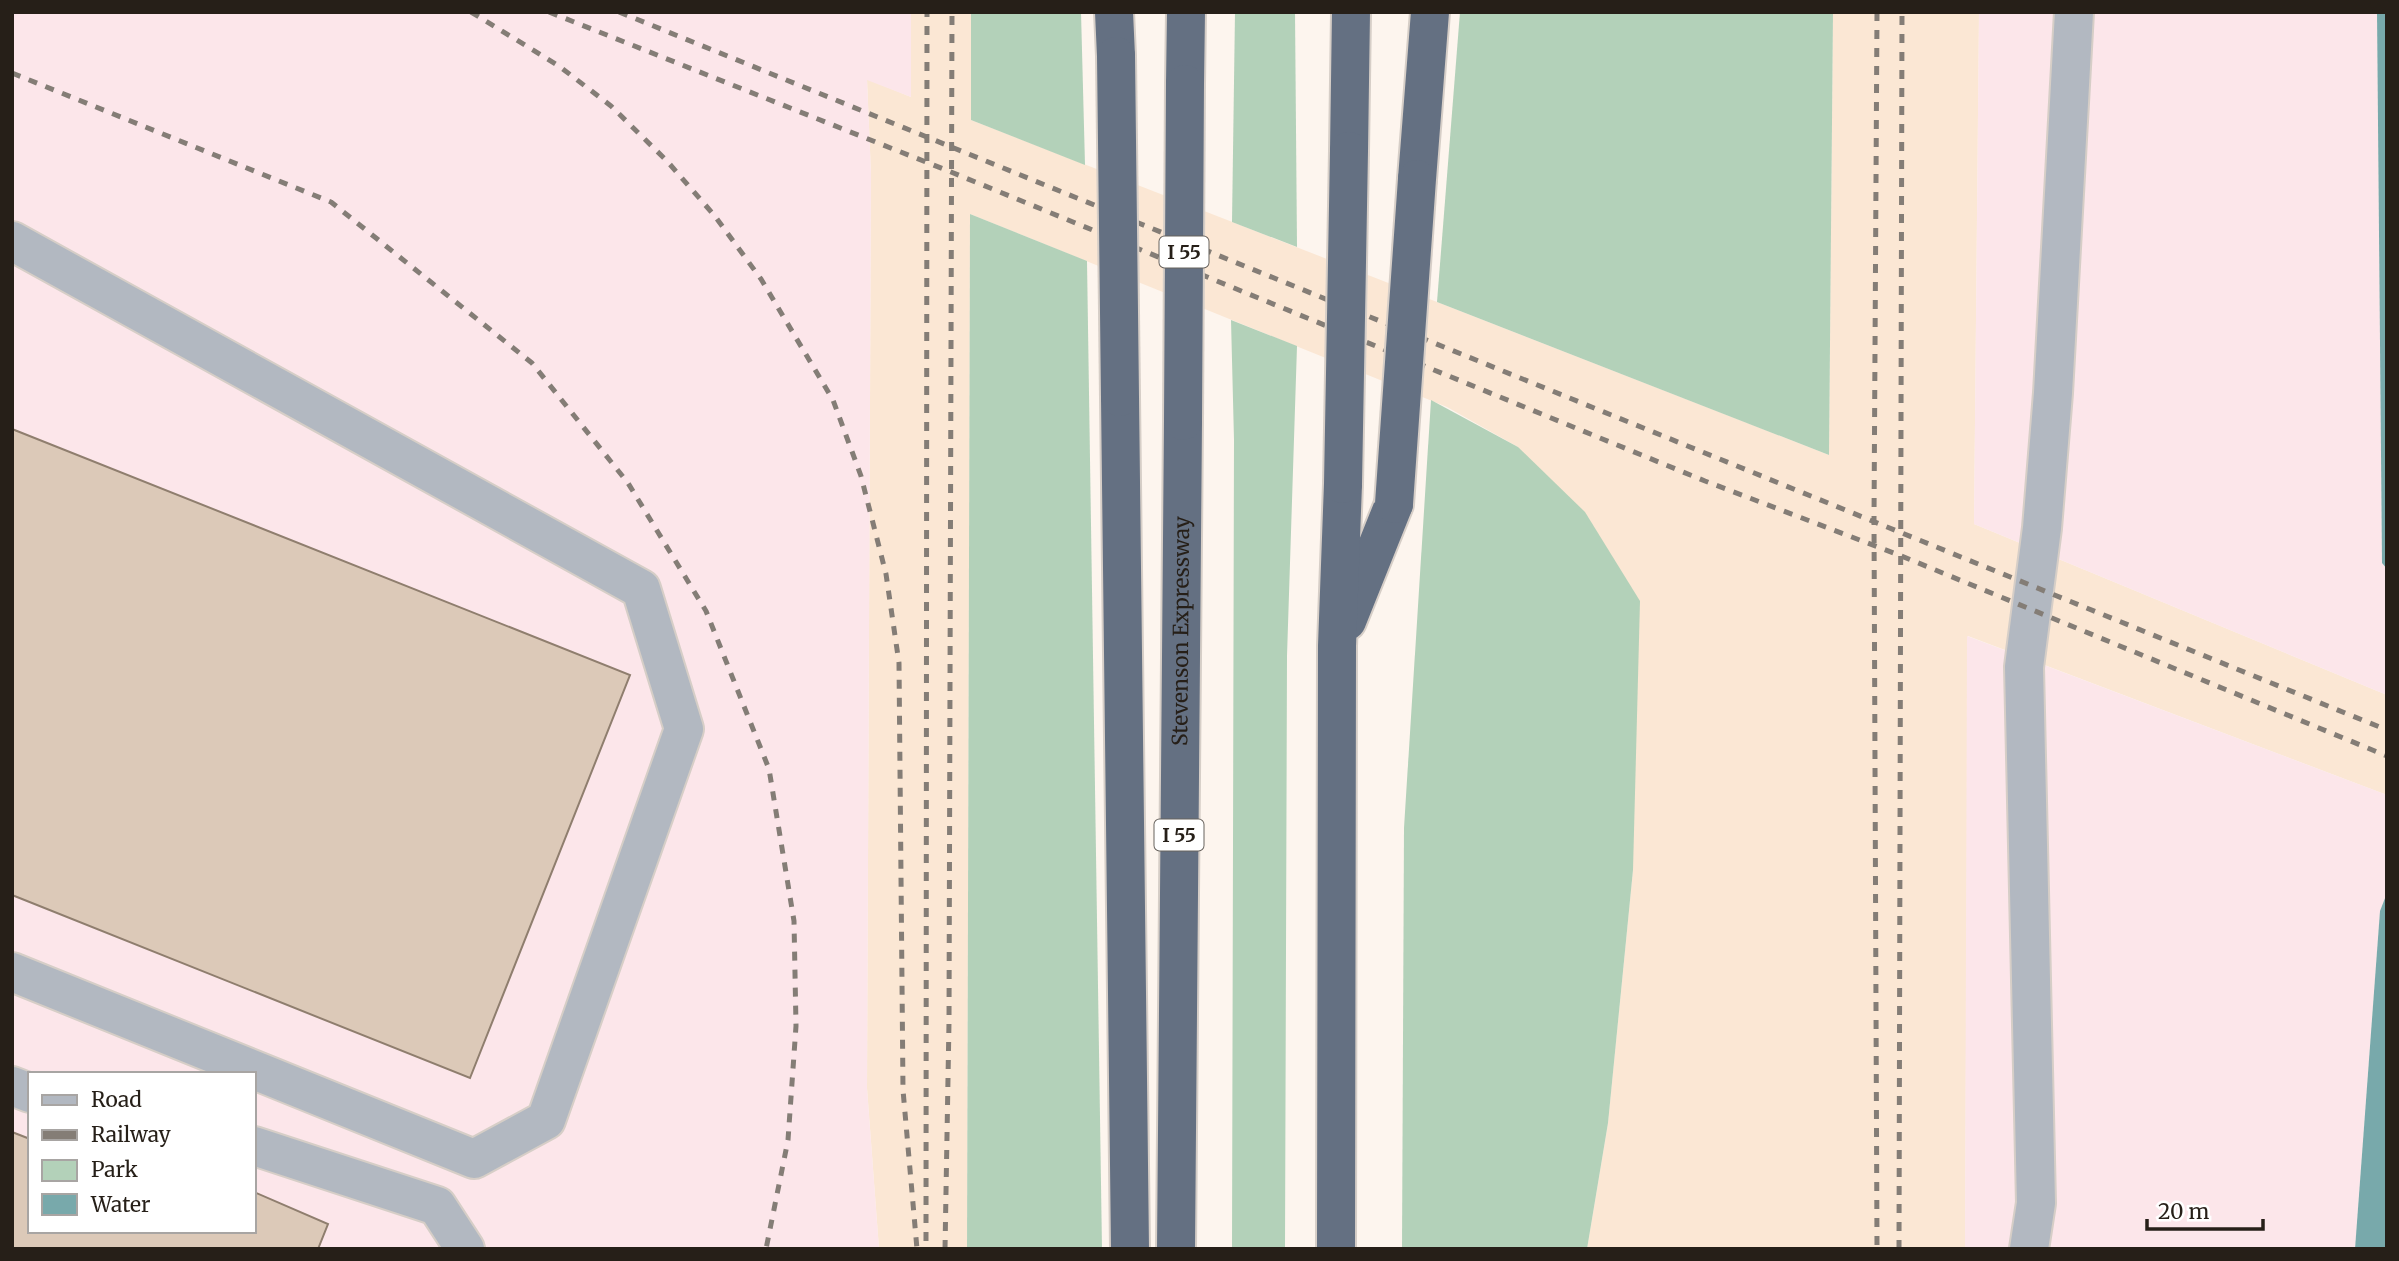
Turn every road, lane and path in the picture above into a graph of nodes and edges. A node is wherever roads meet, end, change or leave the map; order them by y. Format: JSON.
{"nodes":[{"id":1,"x":1114,"y":12,"type":"edge"},
{"id":2,"x":1186,"y":12,"type":"edge"},
{"id":3,"x":1351,"y":12,"type":"edge"},
{"id":4,"x":1430,"y":12,"type":"edge"},
{"id":5,"x":2074,"y":12,"type":"edge"},
{"id":6,"x":12,"y":241,"type":"edge"},
{"id":7,"x":1337,"y":646,"type":"junction"},
{"id":8,"x":12,"y":972,"type":"edge"},
{"id":9,"x":256,"y":1147,"type":"edge"},
{"id":10,"x":465,"y":1249,"type":"edge"},
{"id":11,"x":1130,"y":1249,"type":"edge"},
{"id":12,"x":1176,"y":1249,"type":"edge"},
{"id":13,"x":1336,"y":1249,"type":"edge"},
{"id":14,"x":2029,"y":1249,"type":"edge"}],
"edges":[{"from":1,"to":11,"type":"highway","bridge":true},
{"from":2,"to":12,"type":"highway","name":"Stevenson Expressway","number":"I 55","bridge":true},
{"from":3,"to":7,"type":"highway","bridge":true},
{"from":4,"to":7,"type":"highway","bridge":true},
{"from":5,"to":14,"type":"lane"},
{"from":6,"to":8,"type":"lane"},
{"from":7,"to":13,"type":"highway"},
{"from":9,"to":10,"type":"lane"}]}
